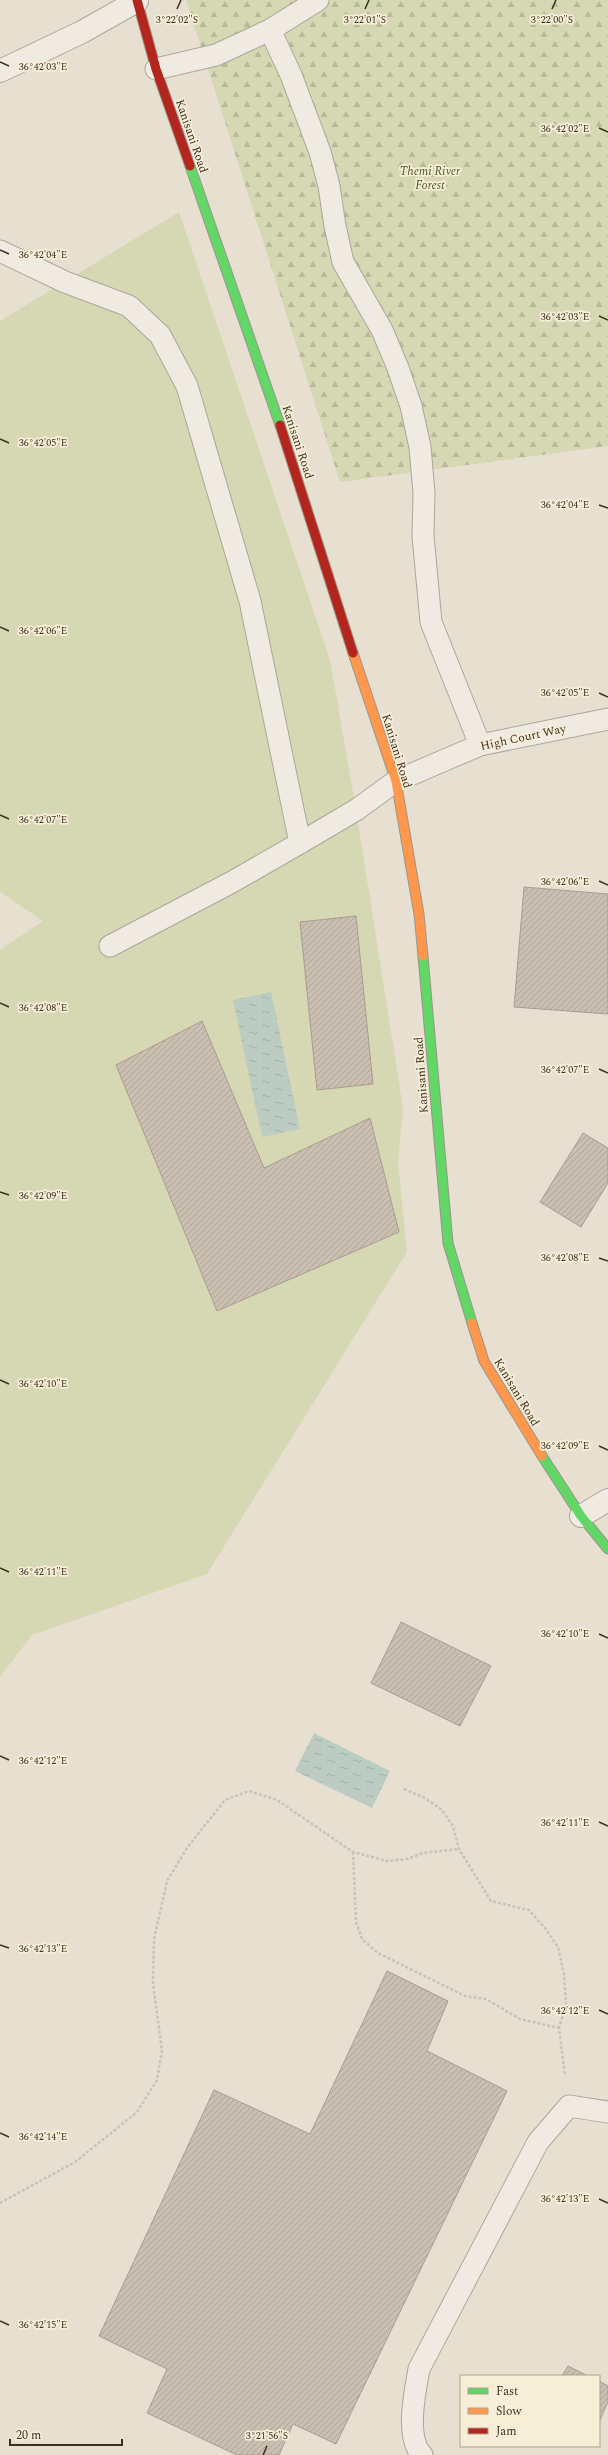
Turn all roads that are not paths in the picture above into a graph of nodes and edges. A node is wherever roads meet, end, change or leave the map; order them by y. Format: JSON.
{"nodes":[{"id":1,"x":137,"y":0,"type":"edge"},
{"id":2,"x":318,"y":0,"type":"edge"},
{"id":3,"x":270,"y":30,"type":"junction"},
{"id":4,"x":156,"y":69,"type":"junction"},
{"id":5,"x":0,"y":71,"type":"edge"},
{"id":6,"x":0,"y":251,"type":"edge"},
{"id":7,"x":608,"y":719,"type":"edge"},
{"id":8,"x":480,"y":745,"type":"junction"},
{"id":9,"x":396,"y":781,"type":"junction"},
{"id":10,"x":300,"y":843,"type":"junction"},
{"id":11,"x":110,"y":946,"type":"dead end"},
{"id":12,"x":608,"y":1500,"type":"edge"},
{"id":13,"x":581,"y":1516,"type":"junction"},
{"id":14,"x":608,"y":1549,"type":"edge"},
{"id":15,"x":608,"y":2112,"type":"edge"},
{"id":16,"x":422,"y":2455,"type":"edge"}],
"edges":[{"from":1,"to":4,"type":"street","name":"Kanisani Road"},
{"from":1,"to":5,"type":"street"},
{"from":2,"to":3,"type":"lane"},
{"from":3,"to":4,"type":"lane"},
{"from":3,"to":8,"type":"lane"},
{"from":4,"to":9,"type":"street","name":"Kanisani Road"},
{"from":6,"to":10,"type":"lane"},
{"from":7,"to":8,"type":"lane","name":"High Court Way"},
{"from":8,"to":9,"type":"lane","name":"High Court Way"},
{"from":9,"to":10,"type":"lane","name":"High Court Way"},
{"from":9,"to":13,"type":"street","name":"Kanisani Road"},
{"from":10,"to":11,"type":"lane","name":"High Court Way"},
{"from":12,"to":13,"type":"street"},
{"from":13,"to":14,"type":"street","name":"Kanisani Road"},
{"from":15,"to":16,"type":"lane"}]}
